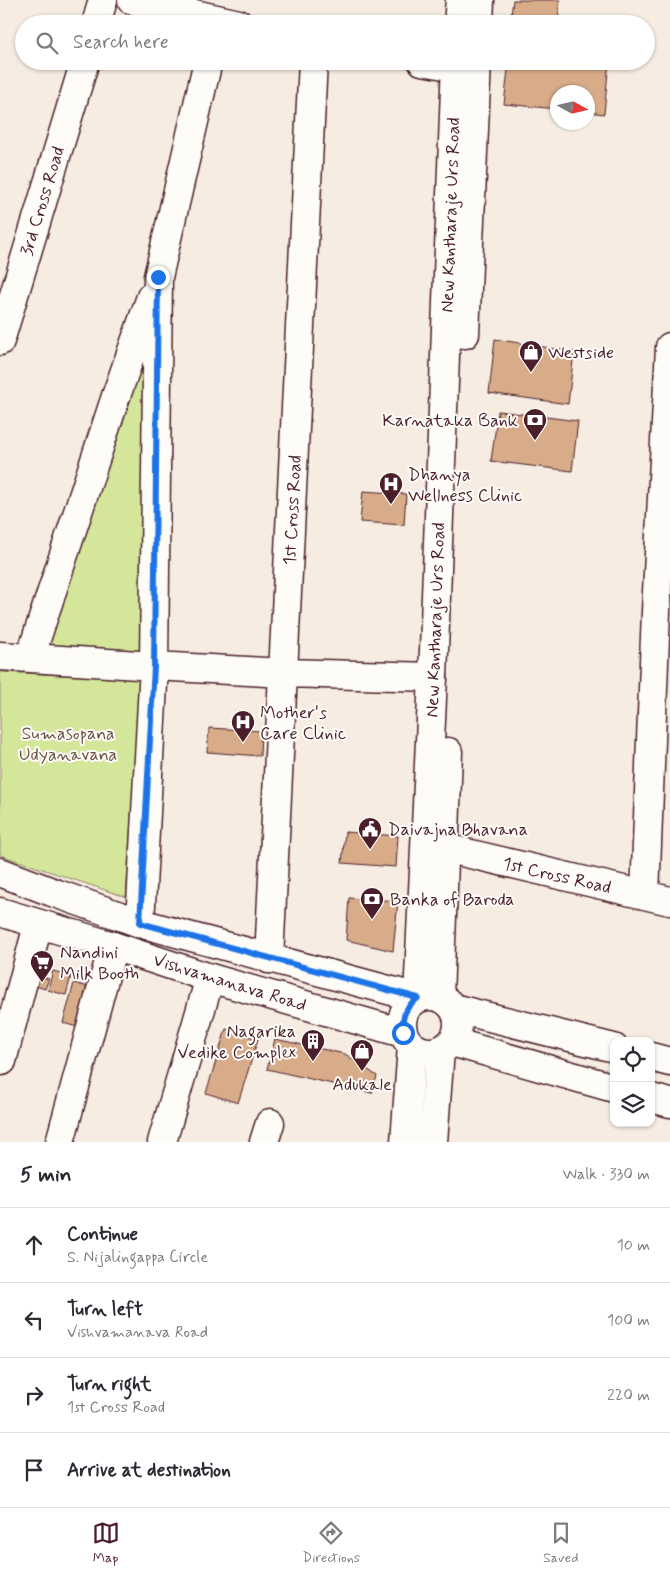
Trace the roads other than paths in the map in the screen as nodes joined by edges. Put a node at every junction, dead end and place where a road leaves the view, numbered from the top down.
1 (103, 0) edge
2 (132, 0) edge
3 (460, 0) edge
4 (480, 0) edge
5 (99, 15) edge
6 (195, 15) edge
7 (459, 15) edge
8 (479, 15) edge
9 (82, 70) edge
10 (206, 70) edge
11 (313, 70) edge
12 (463, 70) edge
13 (463, 70) edge
14 (158, 277) junction
15 (0, 341) edge
16 (670, 347) edge
17 (663, 613) edge
18 (0, 656) edge
19 (30, 658) junction
20 (154, 666) junction
21 (284, 673) junction
22 (433, 677) junction
23 (660, 757) edge
24 (445, 848) junction
25 (0, 872) edge
26 (657, 898) edge
27 (0, 912) edge
28 (140, 923) junction
29 (38, 925) junction
30 (113, 946) junction
31 (269, 958) junction
32 (210, 978) junction
33 (437, 1001) junction
34 (408, 1039) junction
35 (446, 1046) junction
36 (610, 1047) edge
37 (655, 1058) edge
38 (0, 1061) edge
39 (670, 1062) edge
40 (610, 1087) edge
41 (655, 1099) edge
42 (670, 1103) edge
43 (60, 1142) edge
44 (162, 1142) edge
45 (264, 1142) edge
46 (270, 1142) edge
47 (404, 1142) edge
48 (433, 1142) edge

1 - 5 street
2 - 6 street
3 - 7 street
4 - 8 street
9 - 15 street, 3rd Cross Road
10 - 14 street
11 - 21 street, 1st Cross Road
12 - 22 street, New Kantharaje Urs Road
13 - 24 street, New Kantharaje Urs Road
14 - 19 street
14 - 20 street
16 - 17 street
17 - 23 street
18 - 19 street
19 - 20 street
20 - 21 street
20 - 28 street
21 - 22 street
21 - 31 street, 1st Cross Road
22 - 33 street, New Kantharaje Urs Road
23 - 26 street
24 - 26 street, 1st Cross Road
24 - 33 street, New Kantharaje Urs Road
25 - 28 street, Vishvamanava Road
27 - 29 street, Vishvamanava Road
28 - 31 street, Vishvamanava Road
29 - 30 street, Vishvamanava Road
29 - 38 street
30 - 32 street, Vishvamanava Road
30 - 43 street
31 - 33 street, Vishvamanava Road
32 - 34 street, Vishvamanava Road
32 - 44 street
33 - 34 street
33 - 35 street
33 - 36 street, Vishvamanava Road
34 - 35 street
34 - 47 street
35 - 40 street
35 - 48 street
37 - 39 street
41 - 42 street
45 - 46 street

